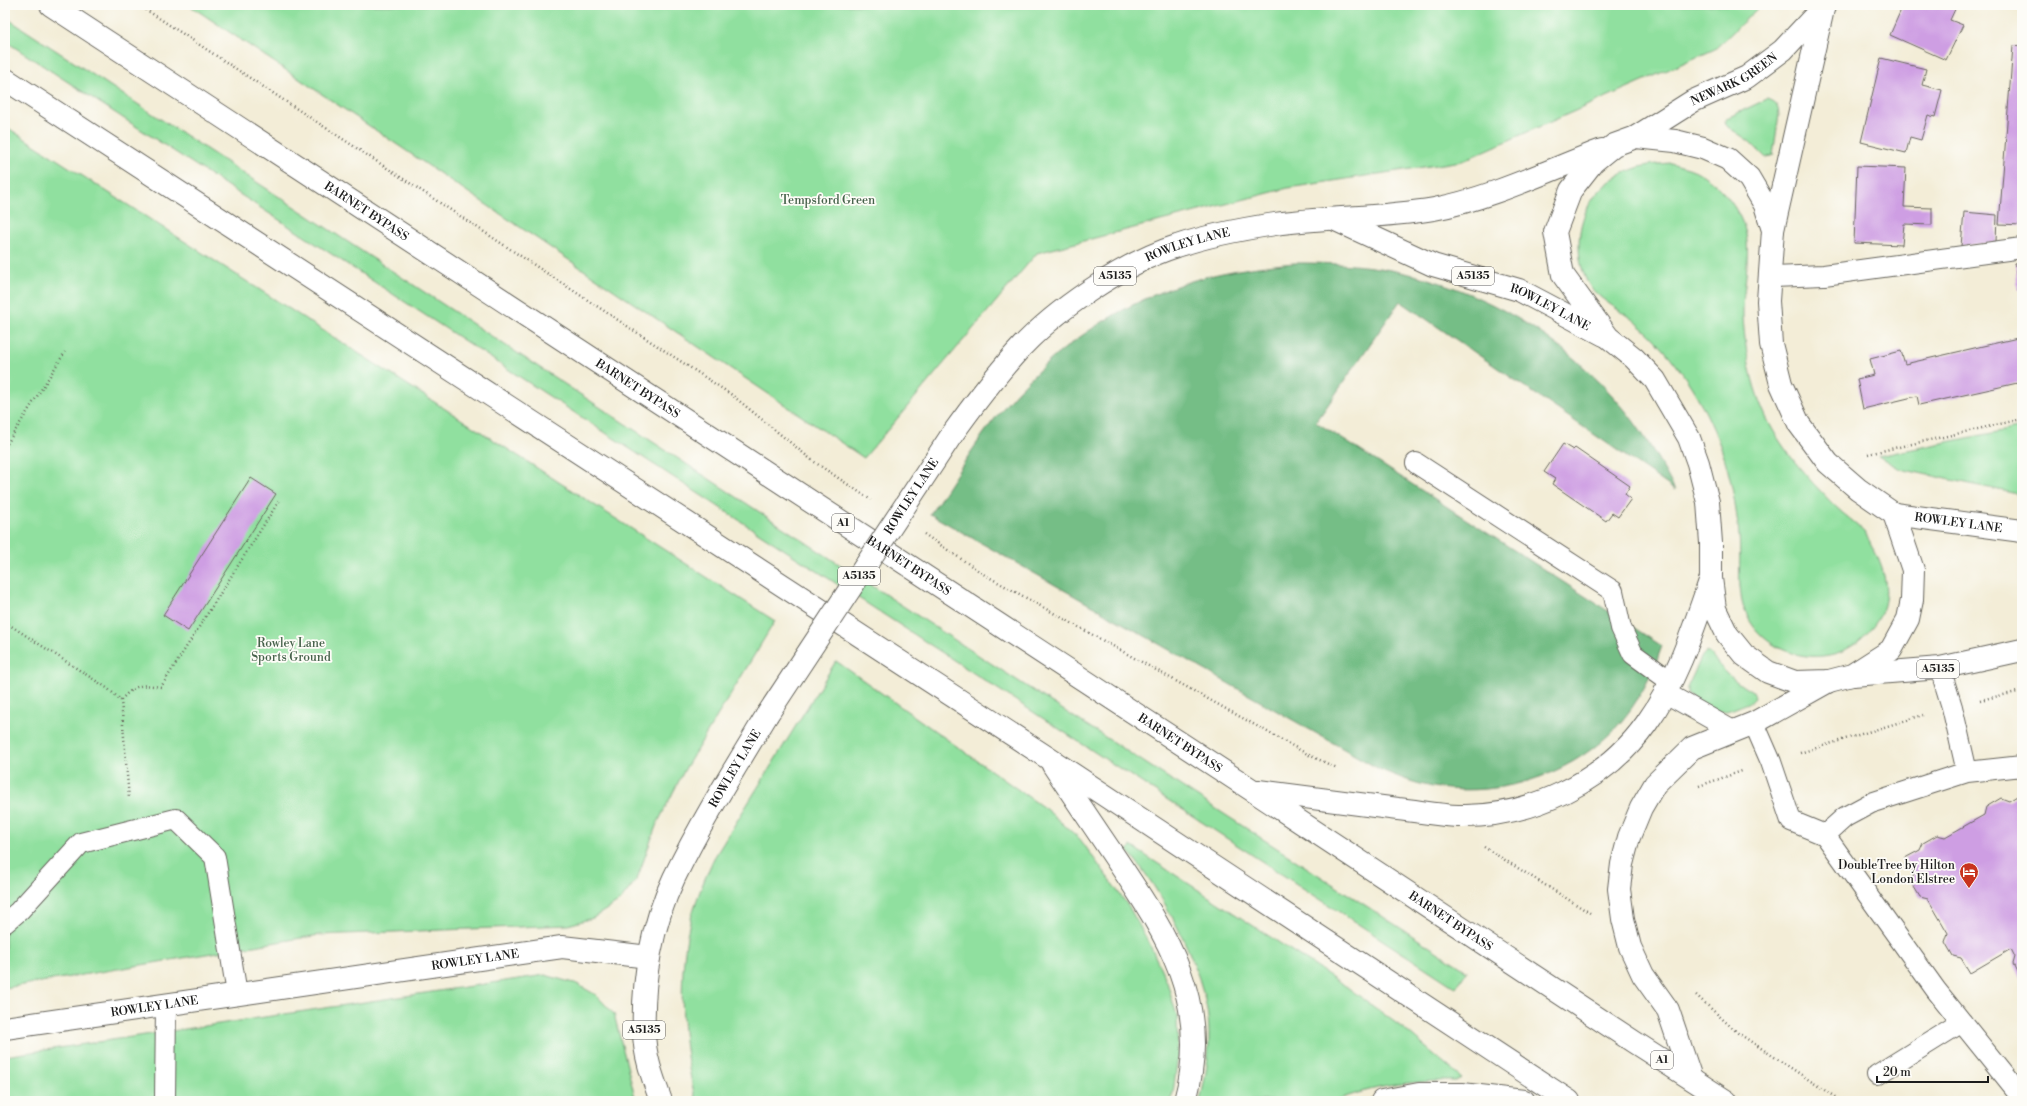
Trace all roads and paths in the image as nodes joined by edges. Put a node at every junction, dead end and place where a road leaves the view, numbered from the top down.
1 (51, 5) edge
2 (139, 5) edge
3 (1824, 7) edge
4 (5, 79) edge
5 (1636, 137) junction
6 (1614, 145) junction
7 (1336, 220) junction
8 (1773, 230) junction
9 (2022, 248) edge
10 (1771, 277) junction
11 (1608, 337) junction
12 (65, 352) dead end
13 (2022, 419) edge
14 (5, 447) edge
15 (1868, 454) dead end
16 (1416, 463) dead end
17 (872, 500) dead end
18 (280, 501) dead end
19 (1894, 514) junction
20 (919, 531) dead end
21 (2022, 531) edge
22 (1711, 578) junction
23 (5, 622) edge
24 (2022, 650) edge
25 (1940, 668) junction
26 (1852, 675) junction
27 (1829, 682) junction
28 (1667, 687) junction
29 (2022, 691) edge
30 (121, 700) junction
31 (1952, 707) junction
32 (1754, 723) junction
33 (1733, 731) junction
34 (1048, 758) junction
35 (1771, 762) junction
36 (2022, 766) edge
37 (1337, 769) dead end
38 (1967, 772) junction
39 (1252, 790) junction
40 (1694, 790) dead end
41 (132, 830) junction
42 (1825, 835) junction
43 (1478, 843) dead end
44 (1592, 914) dead end
45 (5, 923) edge
46 (649, 957) junction
47 (1691, 988) dead end
48 (237, 994) junction
49 (166, 1004) junction
50 (1962, 1022) junction
51 (5, 1028) edge
52 (1877, 1075) dead end
53 (1691, 1078) junction
54 (2022, 1097) edge
55 (165, 1101) edge
56 (661, 1101) edge
57 (1185, 1101) edge
58 (1382, 1101) edge
59 (1524, 1101) edge
60 (1569, 1101) edge
61 (1726, 1101) edge
62 (1841, 1101) edge

1 - 39 main road, BARNET BYPASS / A1
2 - 17 path
3 - 5 main road, NEWARK GREEN
3 - 8 main road, NEWARK GREEN
4 - 34 main road
5 - 6 main road, ROWLEY LANE
5 - 8 main road
6 - 7 main road, ROWLEY LANE / A5135
6 - 11 main road
7 - 11 main road, ROWLEY LANE / A5135
7 - 46 main road, ROWLEY LANE / A5135, bridge
8 - 10 main road
9 - 10 lane
10 - 19 main road
11 - 22 main road
12 - 14 path
13 - 15 path
16 - 28 lane
18 - 30 path
19 - 21 main road, ROWLEY LANE
19 - 26 main road
20 - 37 path
22 - 27 main road
22 - 28 main road
23 - 30 path
24 - 25 main road, A5135
25 - 26 main road, A5135
25 - 31 lane
26 - 27 main road
27 - 32 main road
28 - 33 lane
28 - 39 main road
29 - 31 path
30 - 41 path
31 - 35 path
31 - 38 lane
32 - 33 main road
32 - 35 lane
33 - 53 main road
34 - 57 main road
34 - 60 main road
35 - 40 path
35 - 42 lane
36 - 38 lane
38 - 42 lane
39 - 53 main road, BARNET BYPASS / A1
41 - 45 lane
41 - 48 lane
42 - 50 lane
43 - 44 path
46 - 48 main road, ROWLEY LANE
46 - 56 main road, A5135
47 - 62 path
48 - 49 main road, ROWLEY LANE
49 - 51 main road, ROWLEY LANE
49 - 55 lane
50 - 52 lane
50 - 54 lane
53 - 61 main road, BARNET BYPASS / A1
58 - 59 main road

